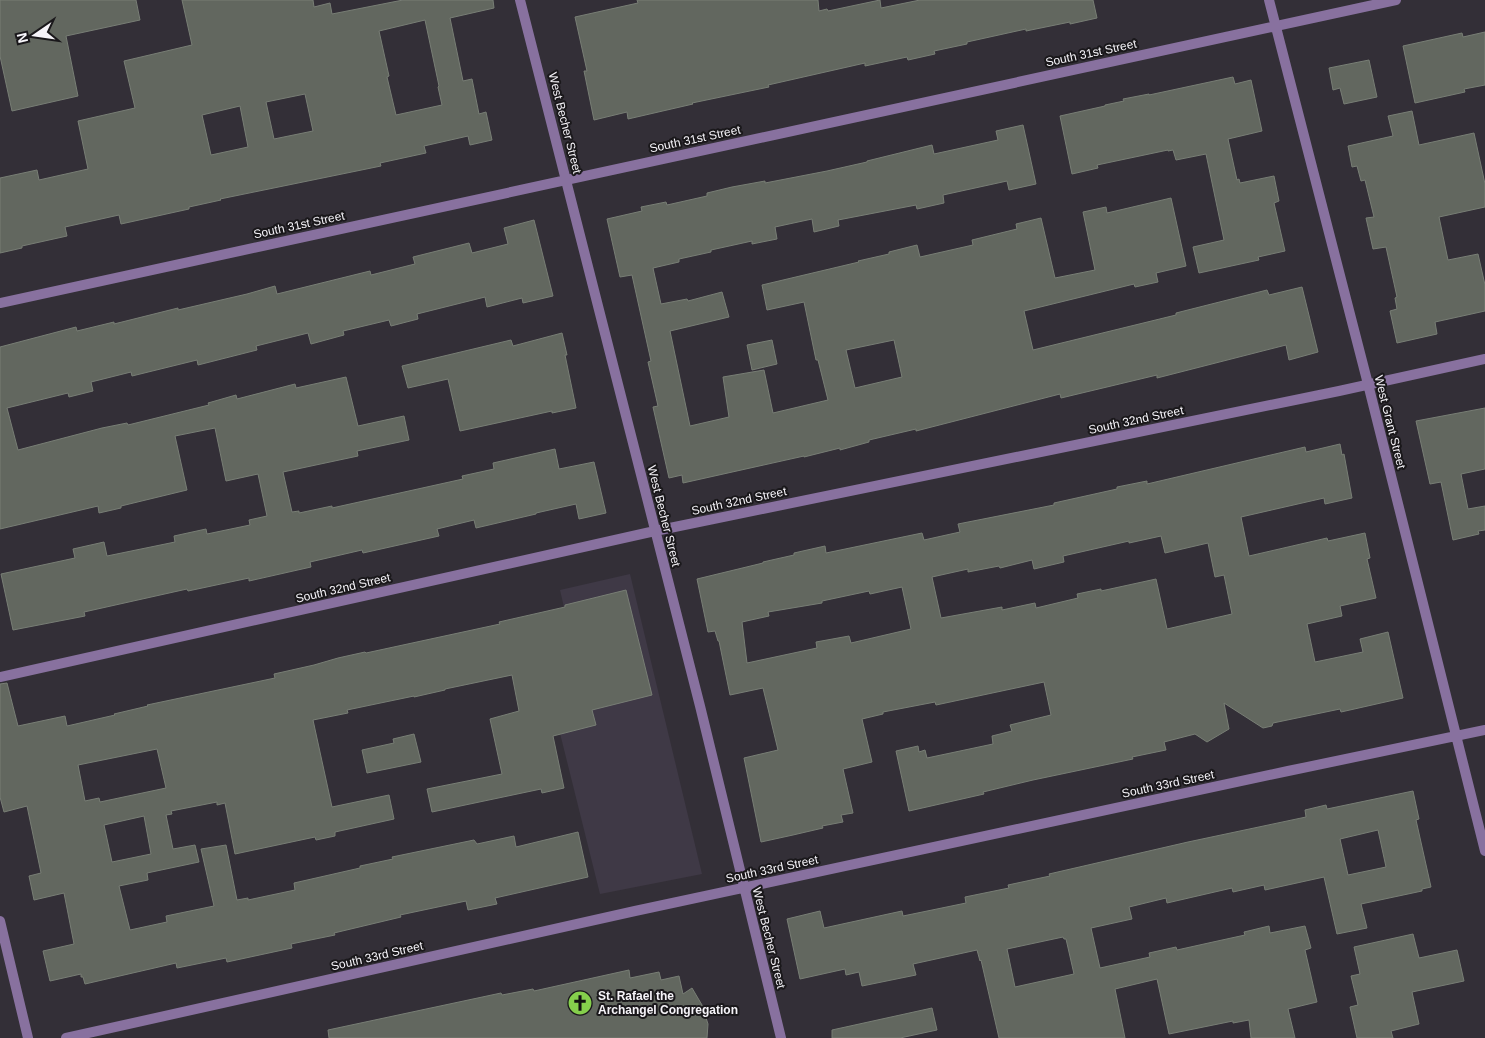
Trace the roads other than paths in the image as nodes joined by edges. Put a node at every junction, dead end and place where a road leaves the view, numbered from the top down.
1 (520, 0) edge
2 (1269, 0) edge
3 (1396, 0) edge
4 (1275, 26) junction
5 (566, 180) junction
6 (0, 303) edge
7 (1485, 358) edge
8 (1368, 384) junction
9 (655, 531) junction
10 (0, 677) edge
11 (1485, 730) edge
12 (1456, 736) junction
13 (1485, 851) edge
14 (744, 888) junction
15 (0, 921) edge
16 (28, 1038) edge
17 (66, 1038) edge
18 (780, 1038) edge

1 - 5 street, West Becher Street
2 - 4 street, West Grant Street
3 - 4 street, South 31st Street
4 - 5 street, South 31st Street
4 - 8 street, West Grant Street
5 - 6 street, South 31st Street
5 - 9 street, West Becher Street
7 - 8 street, South 32nd Street
8 - 9 street, South 32nd Street
8 - 12 street, West Grant Street
9 - 10 street, South 32nd Street
9 - 14 street, West Becher Street
11 - 12 street, South 33rd Street
12 - 13 street, West Grant Street
12 - 14 street, South 33rd Street
14 - 17 street, South 33rd Street
14 - 18 street, West Becher Street
15 - 16 street

